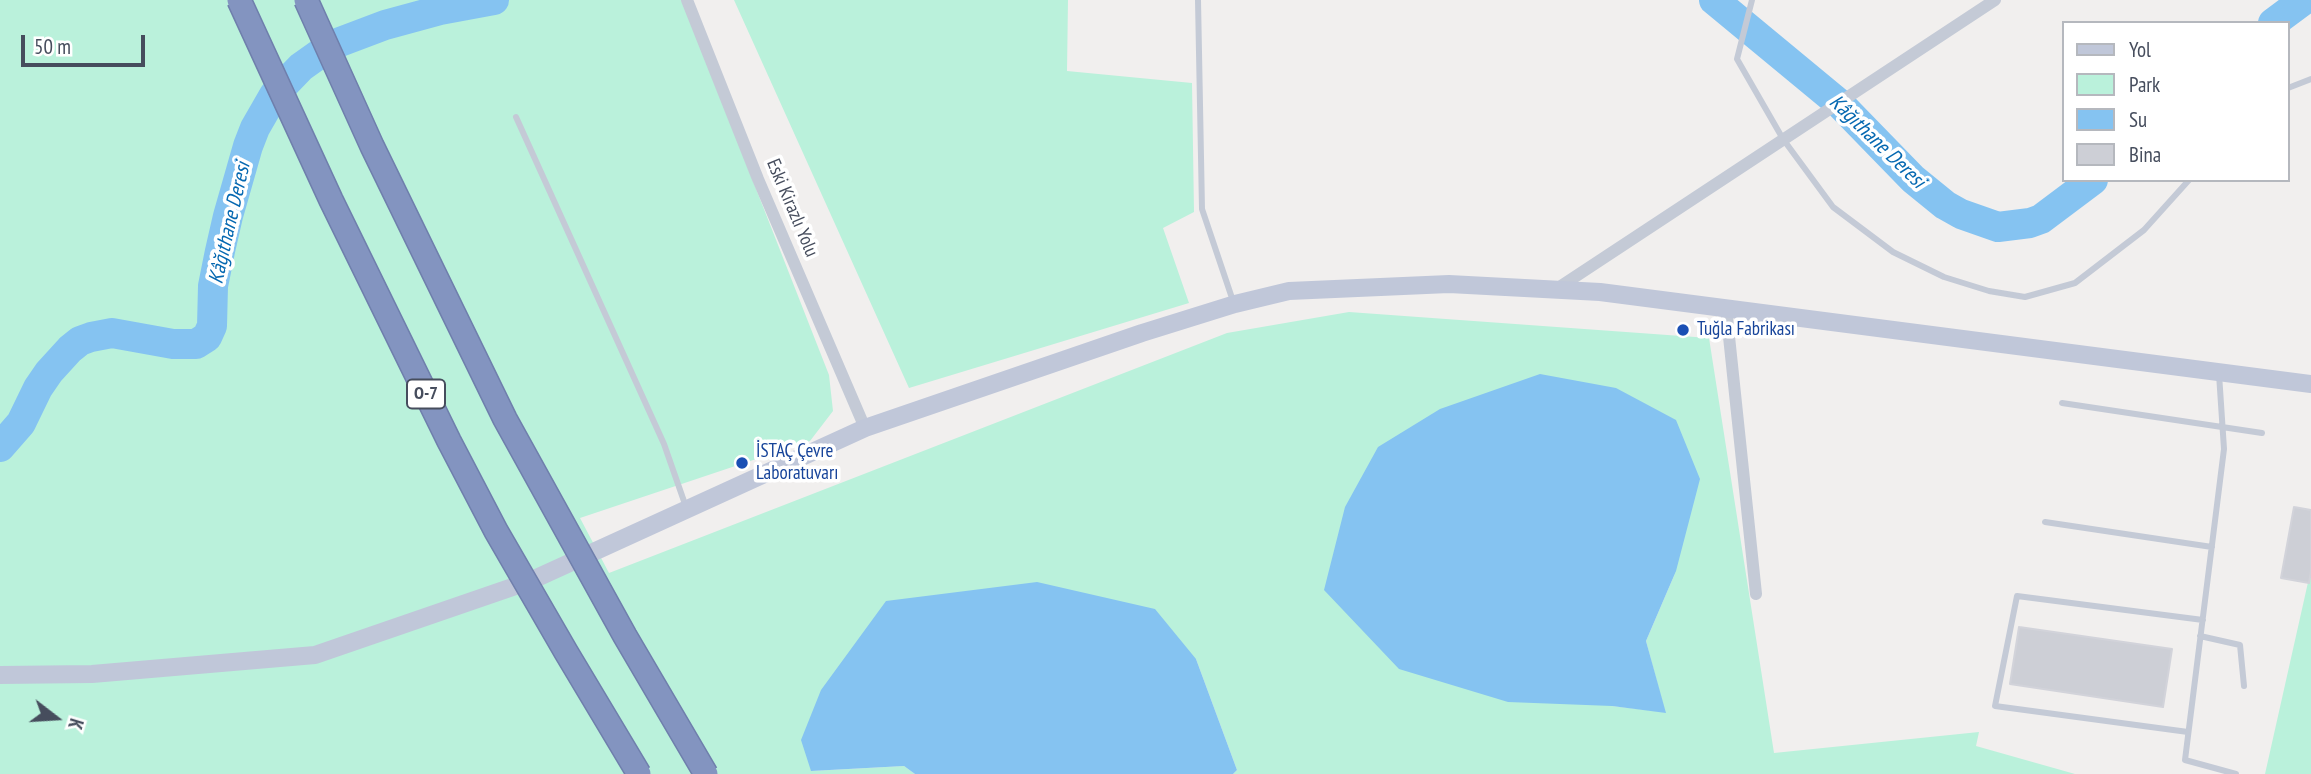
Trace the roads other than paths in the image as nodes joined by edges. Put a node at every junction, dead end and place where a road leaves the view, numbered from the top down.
1 (239, 0) edge
2 (306, 0) edge
3 (687, 0) edge
4 (1198, 0) edge
5 (1752, 0) edge
6 (1995, 0) edge
7 (2311, 79) edge
8 (2290, 87) edge
9 (516, 117) dead end
10 (1783, 139) junction
11 (2187, 182) edge
12 (1555, 290) junction
13 (1235, 304) junction
14 (1726, 308) junction
15 (2218, 372) junction
16 (2311, 384) edge
17 (2062, 403) dead end
18 (2223, 427) junction
19 (865, 428) junction
20 (2262, 433) dead end
21 (687, 510) junction
22 (2045, 522) dead end
23 (2212, 547) junction
24 (1756, 594) dead end
25 (2203, 620) junction
26 (2200, 636) junction
27 (0, 675) edge
28 (2244, 686) dead end
29 (2188, 732) junction
30 (639, 774) edge
31 (706, 774) edge
32 (2236, 774) edge

1 - 30 highway, O-7, bridge
2 - 31 highway, bridge
3 - 19 street, Eski Kirazlı Yolu
4 - 13 lane
5 - 10 lane
6 - 10 street
7 - 8 lane
9 - 21 lane
10 - 11 lane
10 - 12 street
12 - 13 main road
12 - 14 main road
13 - 19 main road
14 - 15 main road
14 - 24 street
15 - 16 main road
15 - 18 lane
17 - 18 lane
18 - 20 lane
18 - 23 lane
19 - 21 main road
21 - 27 main road
22 - 23 lane
23 - 25 lane
25 - 26 lane
25 - 29 lane
26 - 28 lane
26 - 29 lane
29 - 32 lane

